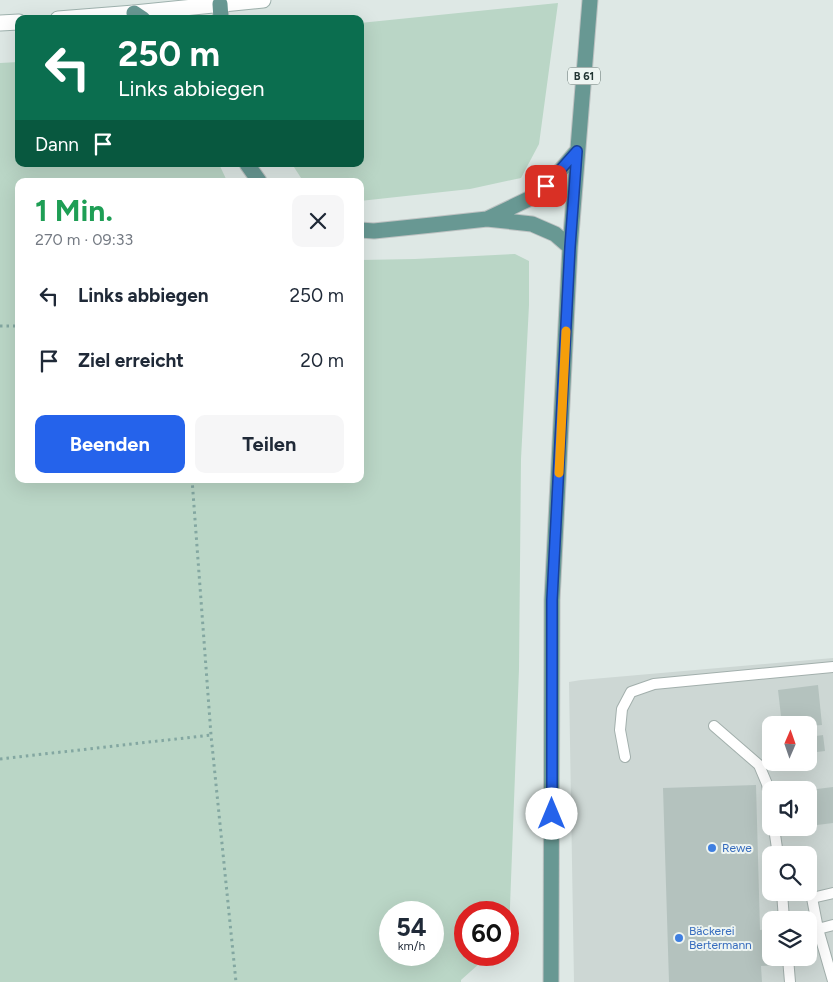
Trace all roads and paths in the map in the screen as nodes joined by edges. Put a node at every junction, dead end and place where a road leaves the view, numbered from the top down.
1 (263, 0) edge
2 (590, 0) edge
3 (221, 12) edge
4 (159, 15) edge
5 (15, 22) edge
6 (0, 23) edge
7 (577, 151) junction
8 (249, 167) edge
9 (257, 178) edge
10 (487, 219) junction
11 (364, 230) edge
12 (570, 247) junction
13 (0, 326) edge
14 (15, 326) edge
15 (192, 483) edge
16 (833, 667) edge
17 (714, 726) dead end
18 (211, 735) junction
19 (625, 758) dead end
20 (0, 759) edge
21 (766, 781) edge
22 (833, 893) edge
23 (833, 926) edge
24 (818, 929) junction
25 (789, 966) edge
26 (833, 980) edge
27 (236, 982) edge
28 (551, 982) edge
29 (790, 982) edge

1 - 3 main road
2 - 7 main road, B 61
3 - 4 main road
5 - 6 main road
7 - 10 main road
7 - 12 main road, B 61
8 - 9 main road
10 - 11 main road
10 - 12 main road
12 - 28 main road, B 61
13 - 14 path
15 - 18 path
16 - 19 lane
17 - 21 lane
18 - 20 path
18 - 27 path
22 - 24 lane
23 - 24 lane
24 - 26 lane
25 - 29 lane

